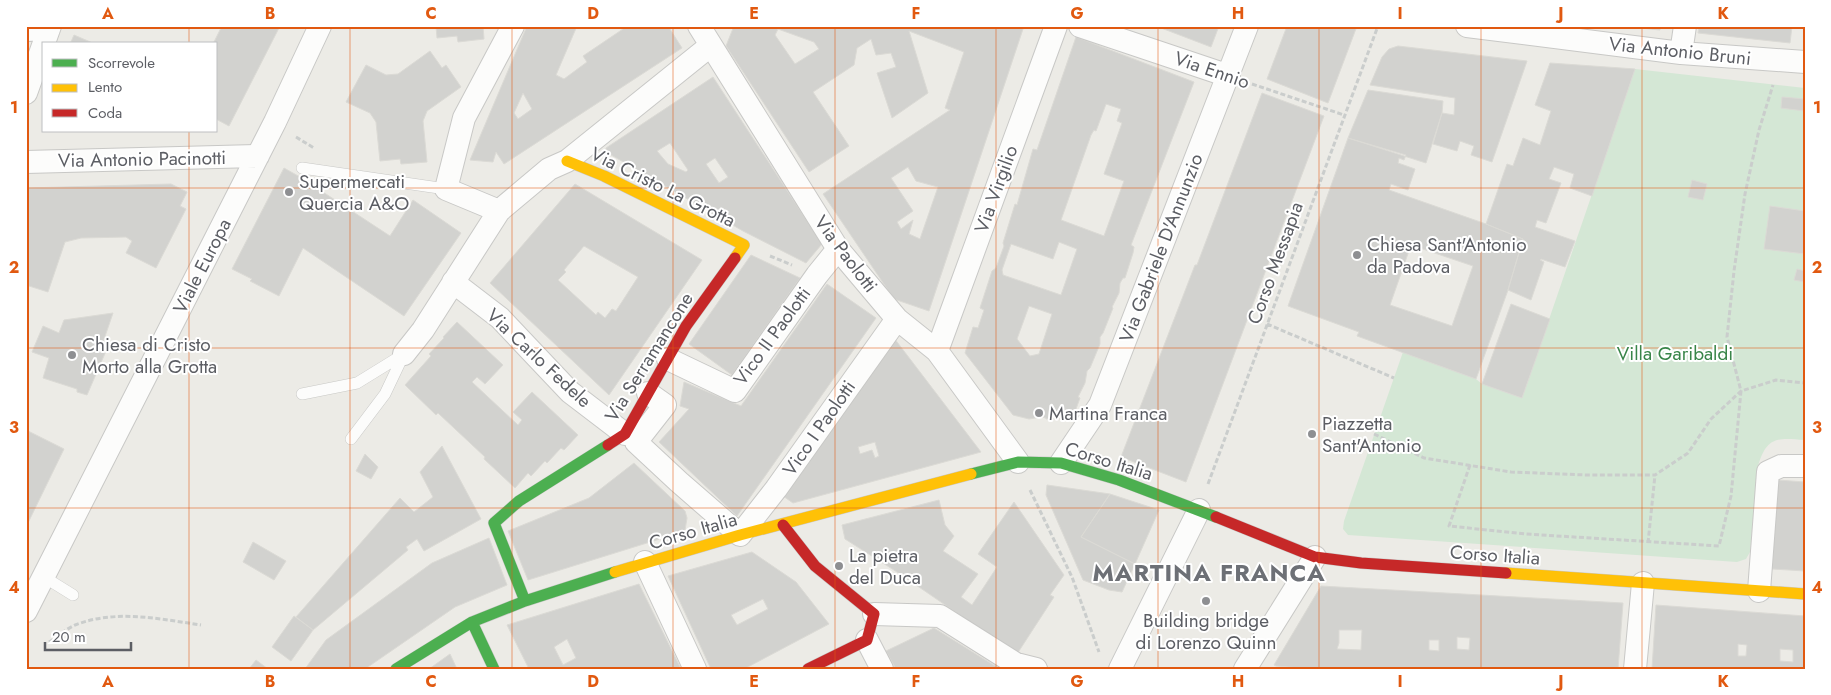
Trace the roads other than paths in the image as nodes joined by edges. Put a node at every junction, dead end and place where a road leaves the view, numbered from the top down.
1 (320, 26) edge
2 (513, 26) edge
3 (699, 26) edge
4 (1056, 26) edge
5 (1080, 26) edge
6 (1247, 26) edge
7 (1467, 26) edge
8 (1685, 26) edge
9 (49, 28) edge
10 (26, 30) edge
11 (1549, 31) edge
12 (44, 42) edge
13 (710, 46) junction
14 (42, 48) edge
15 (1681, 53) junction
16 (1805, 62) edge
17 (1229, 76) junction
18 (26, 93) edge
19 (258, 156) junction
20 (567, 161) junction
21 (26, 162) edge
22 (302, 168) dead end
23 (446, 188) junction
24 (499, 211) junction
25 (744, 245) joint
26 (838, 249) junction
27 (453, 282) junction
28 (897, 319) junction
29 (937, 351) junction
30 (404, 354) junction
31 (668, 359) junction
32 (648, 393) junction
33 (302, 394) dead end
34 (625, 434) junction
35 (351, 439) dead end
36 (1018, 462) junction
37 (1061, 462) junction
38 (1805, 466) edge
39 (1199, 510) junction
40 (783, 525) junction
41 (740, 535) junction
42 (1315, 557) junction
43 (645, 562) junction
44 (44, 577) junction
45 (1643, 583) junction
46 (1759, 591) junction
47 (1805, 594) edge
48 (73, 595) dead end
49 (525, 601) junction
50 (26, 612) edge
51 (874, 614) junction
52 (472, 622) junction
53 (867, 640) junction
54 (1111, 664) edge
55 (396, 669) edge
56 (494, 669) edge
57 (695, 669) edge
58 (808, 669) edge
59 (882, 669) edge
60 (1036, 669) edge
61 (1245, 669) edge
62 (1636, 669) edge

1 - 19 street, Viale Europa
2 - 23 street
3 - 13 street, Via Paolotti
4 - 29 street, Via Virgilio
5 - 17 street, Via Ennio
6 - 17 street, Via Gabriele D'Annunzio
7 - 11 street, Via Antonio Bruni
8 - 15 street
9 - 10 street
9 - 12 street
11 - 15 street, Via Antonio Bruni
13 - 20 street
13 - 26 street, Via Paolotti
14 - 18 street
15 - 16 street, Via Antonio Bruni
17 - 37 street, Via Gabriele D'Annunzio
19 - 21 street, Via Antonio Pacinotti
19 - 44 street, Viale Europa
20 - 24 street
20 - 25 main road, Via Cristo La Grotta
22 - 23 lane
23 - 24 street
24 - 27 street
25 - 31 main road, Via Serramancone
26 - 28 street, Via Paolotti
26 - 31 street, Vico II Paolotti
27 - 30 street
27 - 34 street, Via Carlo Fedele
28 - 29 street, Via Paolotti
28 - 41 street, Vico I Paolotti
29 - 36 street, Via Paolotti
30 - 33 lane
30 - 35 lane
31 - 32 main road, Via Serramancone
32 - 34 main road, Via Serramancone
32 - 41 street
34 - 49 main road, Via Serramancone
36 - 37 main road, Corso Italia
36 - 40 main road, Corso Italia
37 - 39 main road, Corso Italia
38 - 46 street
39 - 42 main road, Corso Italia
39 - 54 street
40 - 41 main road, Corso Italia
40 - 51 main road
41 - 43 main road, Corso Italia
42 - 45 main road, Corso Italia
42 - 61 street
43 - 49 main road, Corso Italia
43 - 57 street
44 - 48 lane
44 - 50 street, Viale Europa
45 - 46 main road, Corso Italia
45 - 62 street
46 - 47 main road, Corso Italia
49 - 52 main road, Corso Italia
51 - 53 main road
51 - 60 street
52 - 55 main road, Corso Italia
52 - 56 main road
53 - 58 main road
53 - 59 street

